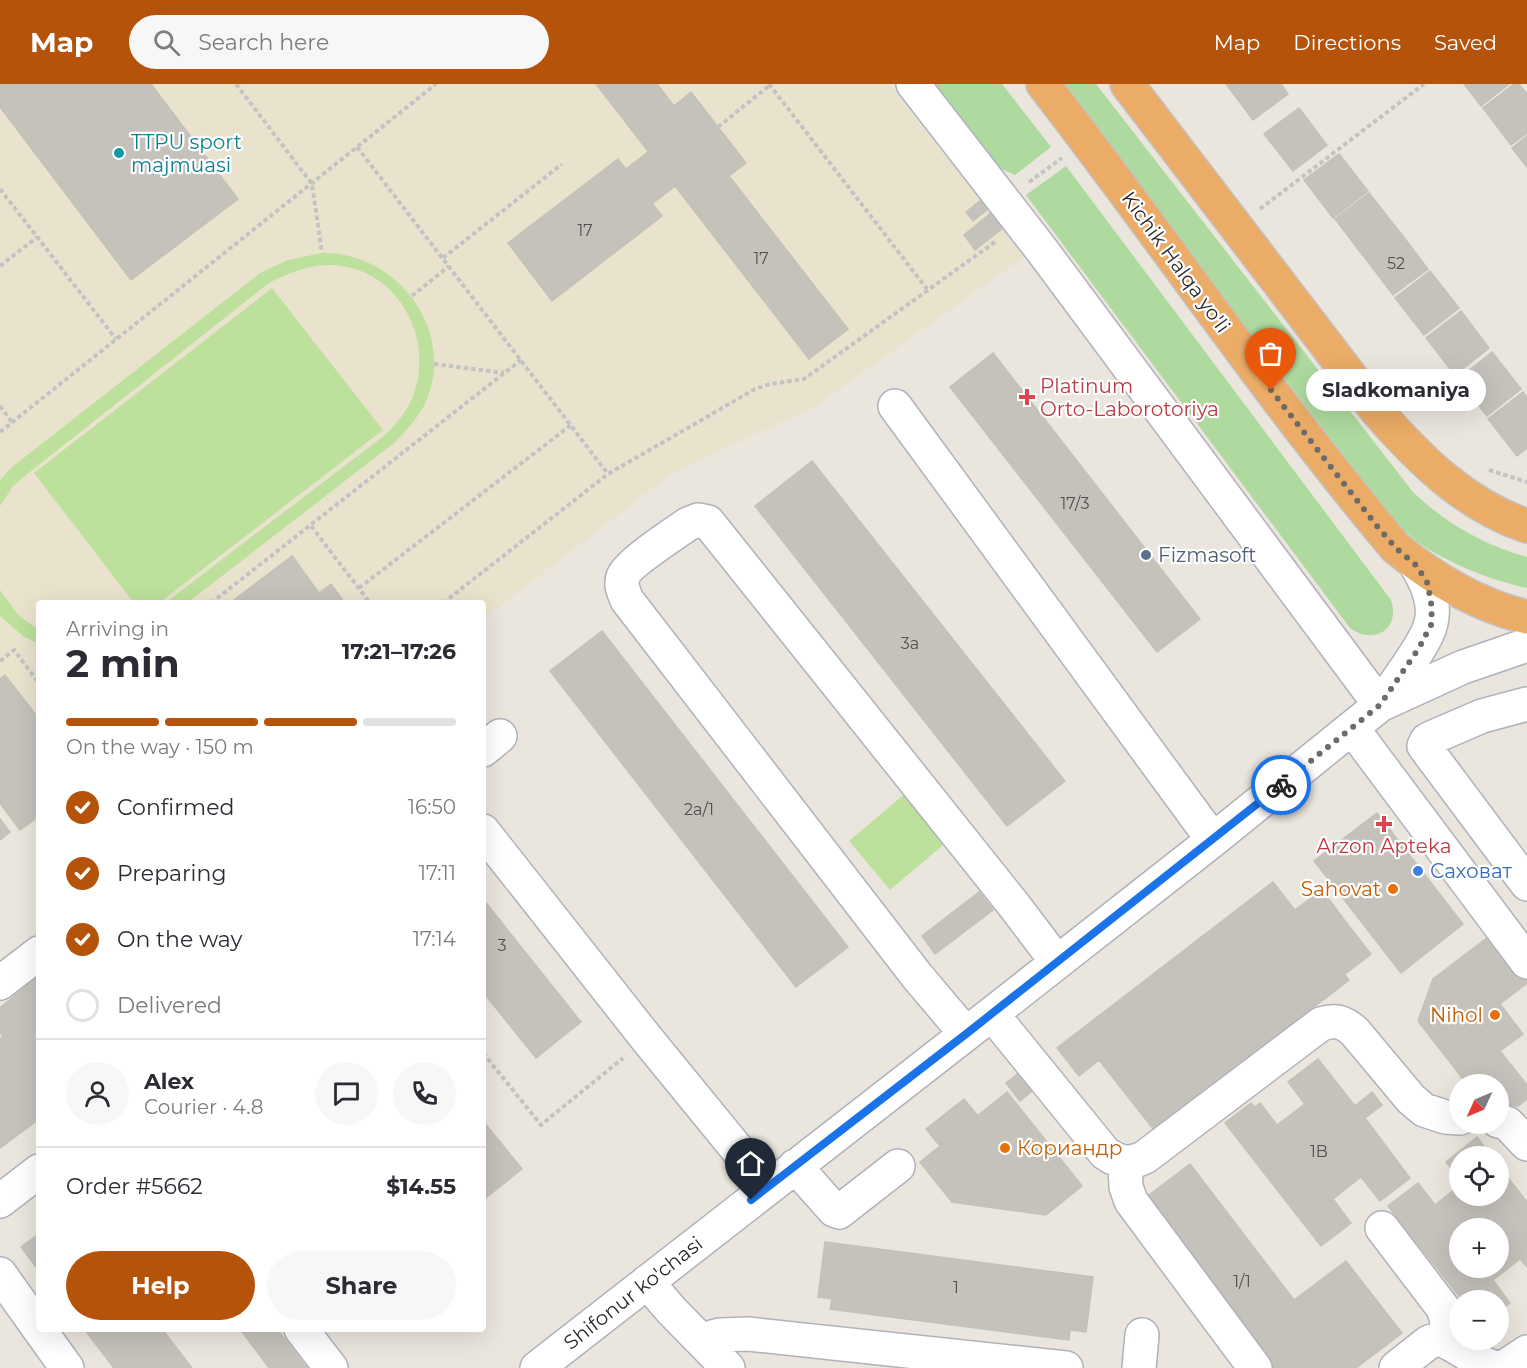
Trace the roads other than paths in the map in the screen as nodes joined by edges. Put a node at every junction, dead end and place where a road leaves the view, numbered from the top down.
1 (914, 84) edge
2 (1042, 84) edge
3 (1127, 84) edge
4 (895, 406) dead end
5 (1527, 526) edge
6 (1416, 565) junction
7 (1527, 617) edge
8 (1527, 645) edge
9 (1463, 667) junction
10 (1527, 704) edge
11 (1380, 705) junction
12 (1482, 716) junction
13 (1352, 728) junction
14 (486, 835) edge
15 (1213, 840) junction
16 (1527, 884) edge
17 (36, 955) edge
18 (1057, 962) junction
19 (1527, 962) edge
20 (0, 983) edge
21 (992, 1014) junction
22 (966, 1034) junction
23 (1449, 1117) edge
24 (1509, 1125) edge
25 (1527, 1144) edge
26 (1125, 1163) junction
27 (795, 1166) junction
28 (898, 1166) dead end
29 (36, 1173) edge
30 (768, 1187) junction
31 (0, 1201) edge
32 (1382, 1228) dead end
33 (0, 1274) edge
34 (647, 1282) junction
35 (36, 1325) edge
36 (41, 1332) edge
37 (303, 1332) edge
38 (1142, 1335) dead end
39 (701, 1340) junction
40 (1445, 1341) junction
41 (1527, 1352) edge
42 (67, 1368) edge
43 (331, 1368) edge
44 (537, 1368) edge
45 (728, 1368) edge
46 (1066, 1368) edge
47 (1139, 1368) edge
48 (1255, 1368) edge
49 (1396, 1368) edge
50 (1495, 1368) edge

1 - 11 street
2 - 6 highway, Kichik Halqa yo'li
3 - 5 highway
4 - 15 street
6 - 7 highway, Kichik Halqa yo'li
6 - 11 street, Shifonur ko'chasi
8 - 9 street, Shifonur ko'chasi
9 - 11 street, Shifonur ko'chasi
9 - 12 street
10 - 12 street
11 - 13 street, Shifonur ko'chasi
12 - 16 street
13 - 15 street, Shifonur ko'chasi
13 - 19 street
14 - 30 street
15 - 18 street, Shifonur ko'chasi
17 - 20 street
18 - 21 street, Shifonur ko'chasi
18 - 22 street
21 - 22 street, Shifonur ko'chasi
21 - 26 street
22 - 27 street, Shifonur ko'chasi
23 - 26 street
24 - 25 street
26 - 48 street
27 - 28 street
27 - 30 street, Shifonur ko'chasi
29 - 31 street
30 - 34 street, Shifonur ko'chasi
32 - 40 street
33 - 35 street
34 - 39 street
34 - 44 street, Shifonur ko'chasi
36 - 42 street
37 - 43 street
38 - 47 street
39 - 45 street
39 - 46 street
40 - 49 street
40 - 50 street
41 - 50 street

